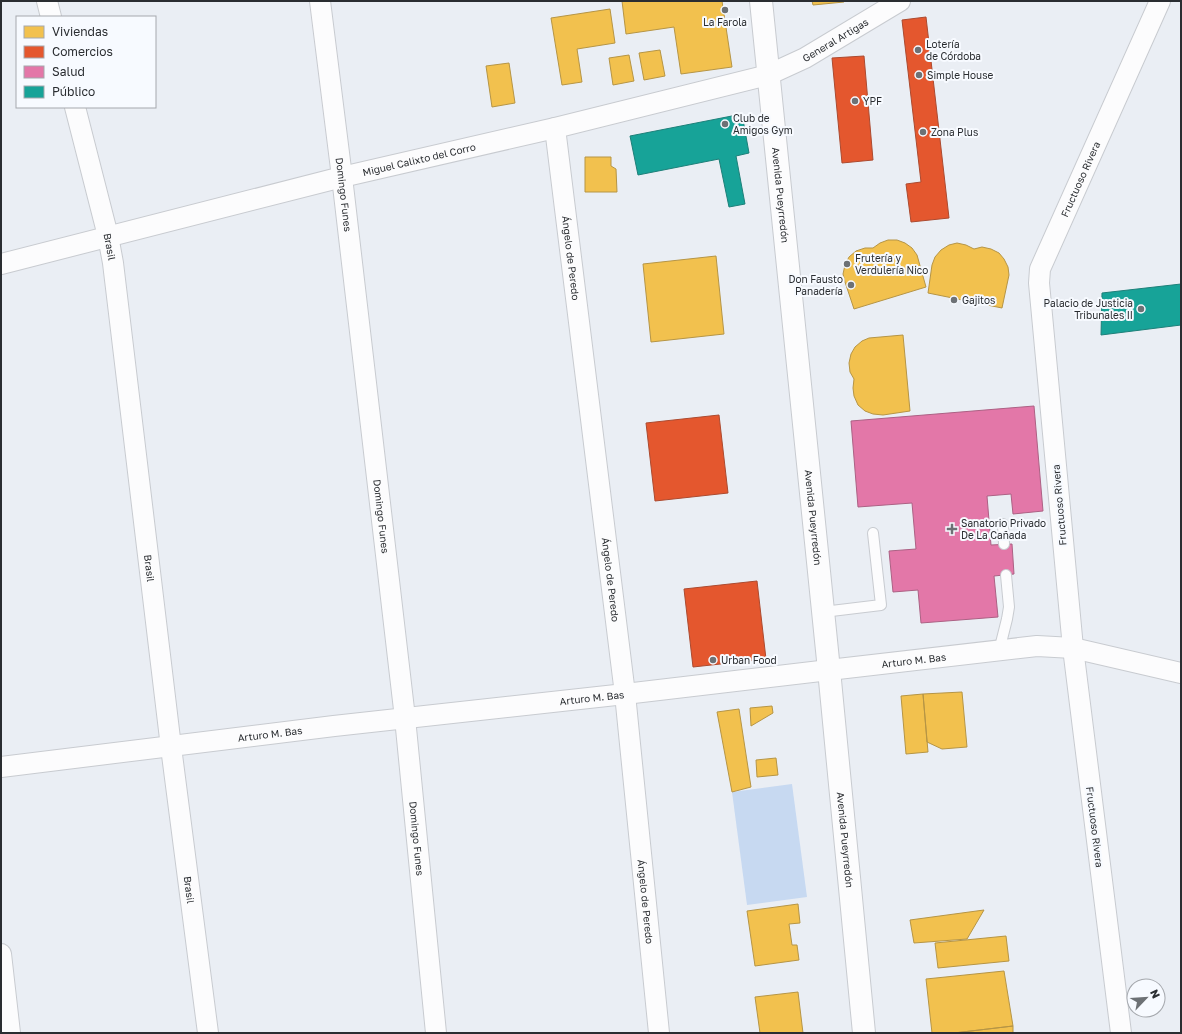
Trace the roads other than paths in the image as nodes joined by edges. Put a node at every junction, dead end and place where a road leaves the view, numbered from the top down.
1 (47, 1) edge
2 (320, 1) edge
3 (761, 1) edge
4 (900, 1) edge
5 (1160, 1) edge
6 (51, 16) edge
7 (768, 75) junction
8 (75, 108) edge
9 (555, 128) junction
10 (342, 177) junction
11 (108, 236) junction
12 (1, 264) edge
13 (1003, 524) dead end
14 (873, 533) dead end
15 (1004, 544) dead end
16 (1006, 575) dead end
17 (823, 612) junction
18 (1073, 648) junction
19 (999, 651) junction
20 (829, 670) junction
21 (1181, 673) edge
22 (625, 694) junction
23 (405, 718) junction
24 (171, 747) junction
25 (1, 767) edge
26 (1, 954) edge
27 (10, 1033) edge
28 (208, 1033) edge
29 (436, 1033) edge
30 (659, 1033) edge
31 (864, 1033) edge
32 (1121, 1033) edge

1 - 6 street
2 - 10 street, Domingo Funes
3 - 7 main road, Avenida Pueyrredón
4 - 7 street, General Artigas
5 - 18 street, Fructuoso Rivera
7 - 9 street, Miguel Calixto del Corro
7 - 17 main road, Avenida Pueyrredón
8 - 11 street, Brasil
9 - 10 street, Miguel Calixto del Corro
9 - 22 street, Ángelo de Peredo
10 - 11 street, Miguel Calixto del Corro
10 - 23 street, Domingo Funes
11 - 12 street, Miguel Calixto del Corro
11 - 24 street, Brasil
13 - 15 lane
14 - 17 lane
16 - 19 lane
17 - 20 main road, Avenida Pueyrredón
18 - 19 street, Arturo M. Bas
18 - 21 street, Arturo M. Bas
18 - 32 street, Fructuoso Rivera
19 - 20 street, Arturo M. Bas
20 - 22 street, Arturo M. Bas
20 - 31 main road, Avenida Pueyrredón
22 - 23 street, Arturo M. Bas
22 - 30 street, Ángelo de Peredo
23 - 24 street, Arturo M. Bas
23 - 29 street, Domingo Funes
24 - 25 street, Arturo M. Bas
24 - 28 street, Brasil
26 - 27 street

